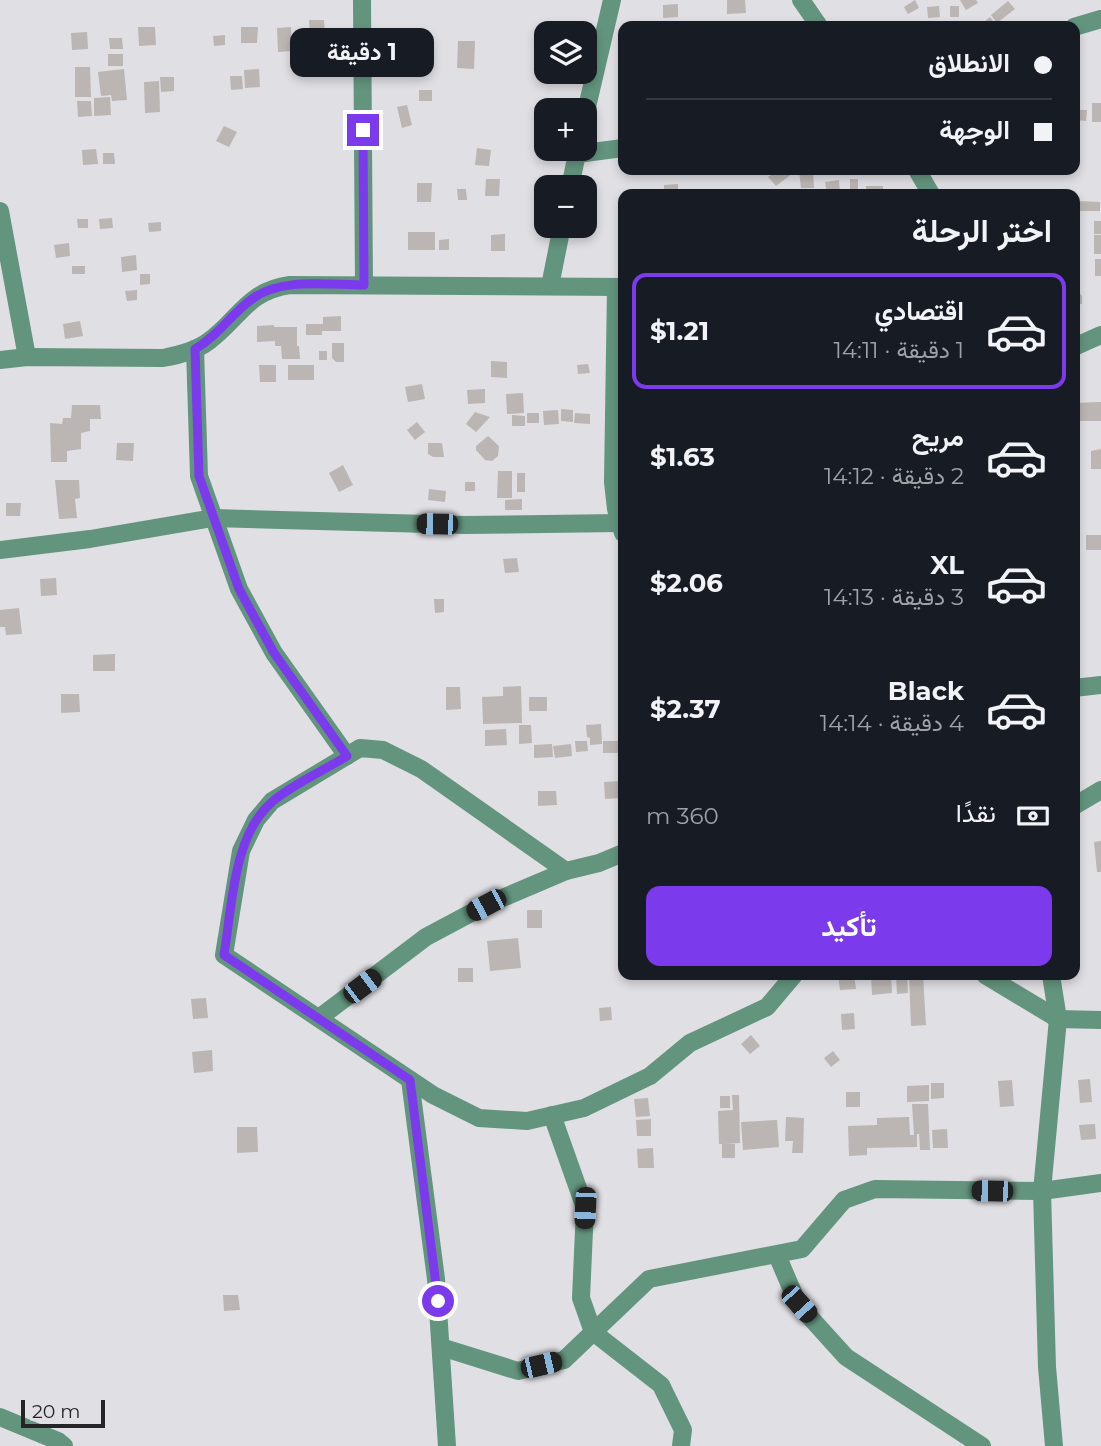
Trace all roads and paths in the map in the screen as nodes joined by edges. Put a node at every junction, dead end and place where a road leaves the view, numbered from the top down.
1 (362, 0) edge
2 (612, 0) edge
3 (801, 0) edge
4 (1101, 19) edge
5 (816, 21) edge
6 (1080, 25) edge
7 (589, 98) edge
8 (618, 148) edge
9 (597, 150) edge
10 (0, 211) edge
11 (560, 238) edge
12 (364, 285) junction
13 (550, 286) junction
14 (618, 287) edge
15 (618, 320) edge
16 (1101, 335) edge
17 (1080, 344) edge
18 (195, 349) junction
19 (27, 357) junction
20 (0, 360) edge
21 (618, 508) edge
22 (213, 518) junction
23 (618, 528) edge
24 (0, 550) edge
25 (1101, 685) edge
26 (1080, 687) edge
27 (347, 756) junction
28 (1101, 790) edge
29 (1080, 802) edge
30 (618, 855) edge
31 (566, 871) junction
32 (790, 980) edge
33 (993, 980) edge
34 (1052, 980) edge
35 (318, 1018) junction
36 (1058, 1019) junction
37 (1101, 1020) edge
38 (410, 1080) junction
39 (552, 1115) junction
40 (1101, 1184) edge
41 (1042, 1191) junction
42 (777, 1255) junction
43 (593, 1332) junction
44 (441, 1347) junction
45 (0, 1417) edge
46 (64, 1446) edge
47 (447, 1446) edge
48 (681, 1446) edge
49 (982, 1446) edge
50 (1054, 1446) edge

1 - 12 street
2 - 7 street
3 - 5 street
4 - 6 street
8 - 9 street
10 - 19 street
11 - 13 street
12 - 13 street
12 - 18 street
13 - 14 street
15 - 21 street
16 - 17 street
18 - 19 street
18 - 22 street
19 - 20 street
22 - 23 street
22 - 24 street
22 - 27 street
25 - 26 street
27 - 31 street
27 - 35 street
28 - 29 street
30 - 31 street
31 - 35 street
32 - 39 street
33 - 36 street
34 - 36 street
35 - 38 street
36 - 37 street
36 - 41 street
38 - 39 street
38 - 44 street
39 - 43 street
40 - 41 street
41 - 42 street
41 - 50 street
42 - 43 street
42 - 49 street
43 - 44 street
43 - 48 street
44 - 47 street
45 - 46 street

